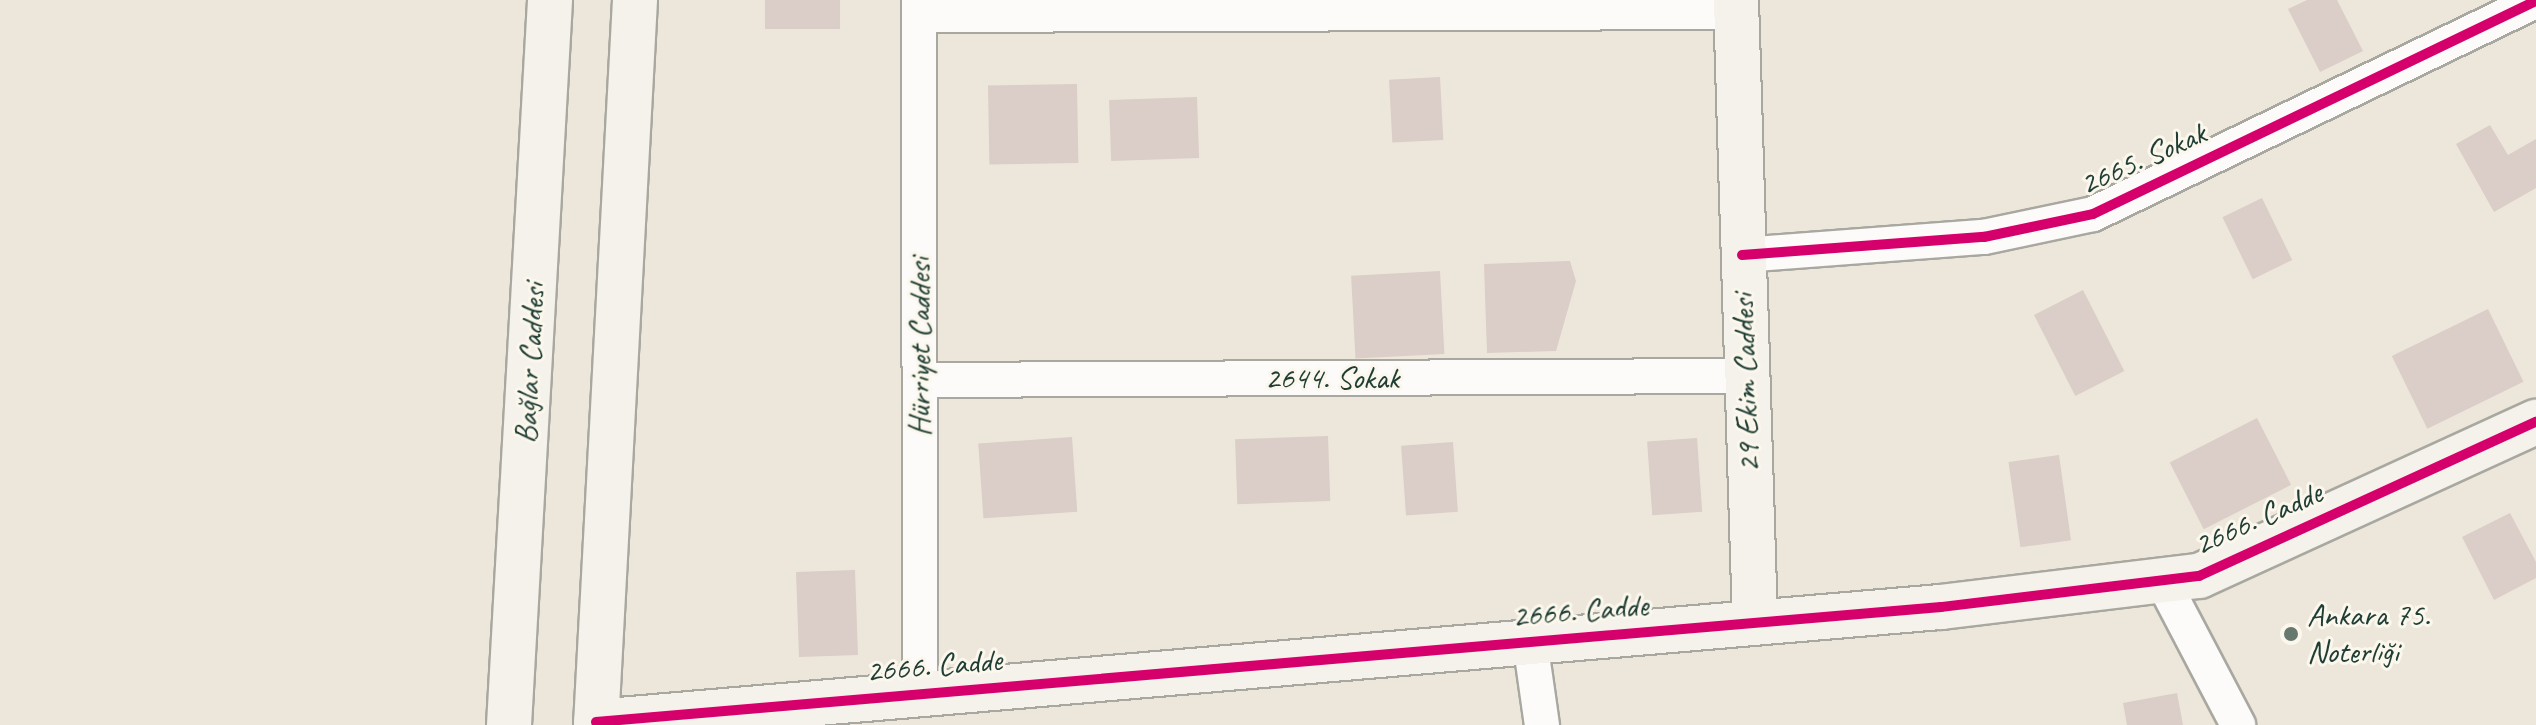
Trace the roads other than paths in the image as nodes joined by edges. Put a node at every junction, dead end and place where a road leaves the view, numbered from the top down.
1 (550, 0) edge
2 (635, 0) edge
3 (2536, 1) edge
4 (1736, 6) edge
5 (920, 8) edge
6 (1742, 255) junction
7 (1745, 376) junction
8 (920, 380) junction
9 (2536, 422) edge
10 (2162, 580) junction
11 (1755, 622) junction
12 (1530, 641) junction
13 (920, 693) junction
14 (596, 724) edge
15 (509, 725) edge
16 (1542, 725) edge
17 (2238, 725) edge

1 - 15 street, Bağlar Caddesi
2 - 14 street
3 - 6 street, 2665. Sokak
4 - 5 street
4 - 6 street, 29 Ekim Caddesi
5 - 8 street, Hürriyet Caddesi
6 - 7 street, 29 Ekim Caddesi
7 - 8 street, 2644. Sokak
7 - 11 street, 29 Ekim Caddesi
8 - 13 street, Hürriyet Caddesi
9 - 10 street, 2666. Cadde
10 - 11 street, 2666. Cadde
10 - 17 street
11 - 12 street, 2666. Cadde
12 - 13 street, 2666. Cadde
12 - 16 street
13 - 14 street, 2666. Cadde

